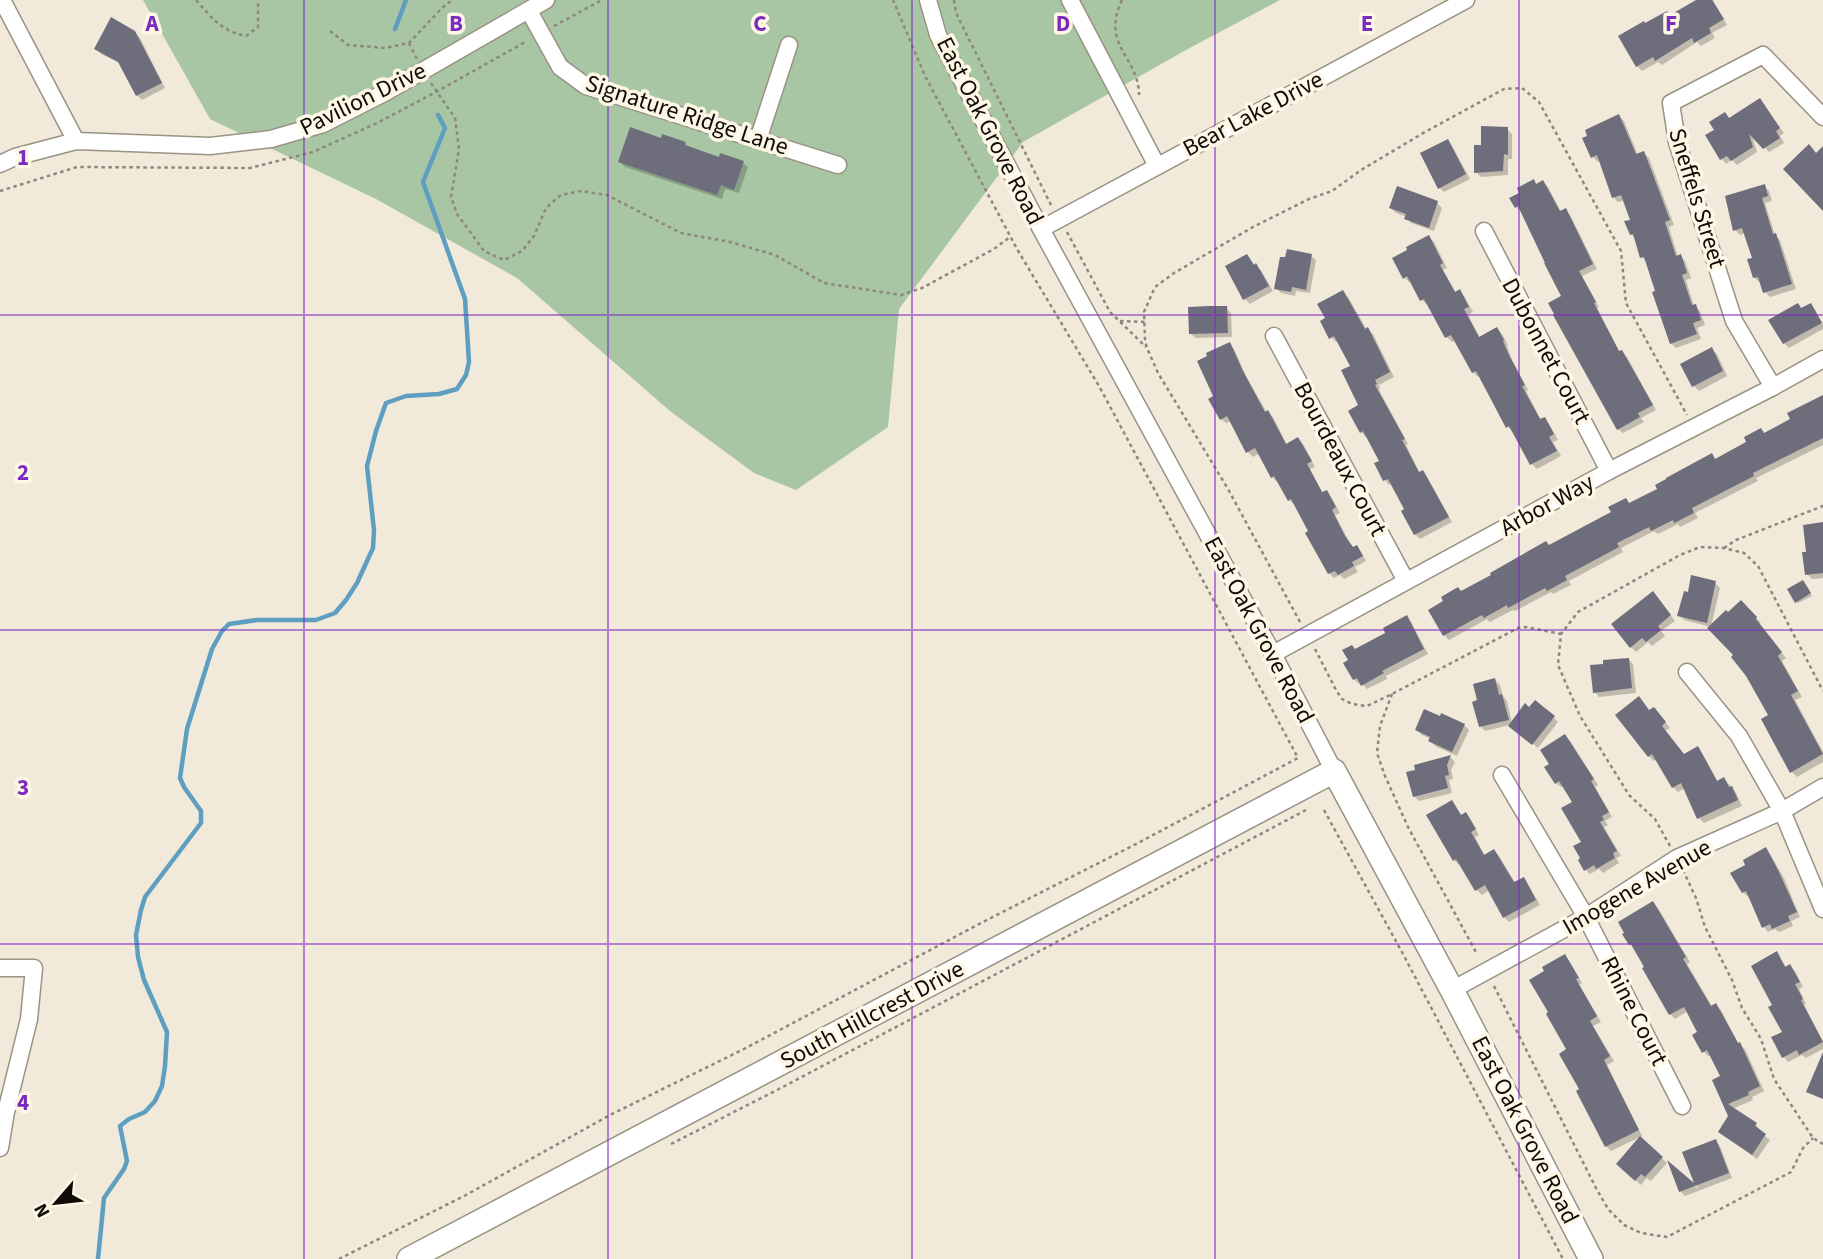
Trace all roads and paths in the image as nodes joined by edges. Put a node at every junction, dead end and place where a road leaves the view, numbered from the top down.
1 (2, 0) edge
2 (196, 0) edge
3 (258, 0) edge
4 (452, 0) edge
5 (547, 0) edge
6 (893, 0) edge
7 (928, 0) edge
8 (954, 0) edge
9 (1070, 0) edge
10 (1122, 0) edge
11 (1466, 0) edge
12 (529, 11) junction
13 (330, 32) dead end
14 (409, 43) junction
15 (789, 45) dead end
16 (424, 71) junction
17 (1139, 97) dead end
18 (1823, 117) edge
19 (758, 140) junction
20 (76, 141) junction
21 (0, 164) edge
22 (838, 165) dead end
23 (1157, 166) junction
24 (1060, 219) junction
25 (1041, 229) junction
26 (1484, 231) dead end
27 (1010, 237) junction
28 (1119, 321) junction
29 (1145, 322) junction
30 (1274, 337) dead end
31 (1147, 348) junction
32 (1823, 359) edge
33 (1773, 387) junction
34 (1694, 427) junction
35 (1609, 471) junction
36 (1823, 506) edge
37 (1724, 548) junction
38 (1406, 581) junction
39 (1561, 634) junction
40 (1307, 635) junction
41 (1273, 654) junction
42 (1687, 672) dead end
43 (1823, 691) edge
44 (1392, 694) junction
45 (1334, 771) junction
46 (1502, 775) dead end
47 (1823, 787) edge
48 (1306, 810) dead end
49 (1324, 810) dead end
50 (1782, 811) junction
51 (1677, 858) junction
52 (1823, 909) edge
53 (1586, 917) junction
54 (1477, 954) dead end
55 (0, 968) edge
56 (1492, 983) dead end
57 (1452, 990) junction
58 (1682, 1106) dead end
59 (1813, 1138) junction
60 (1823, 1143) edge
61 (668, 1146) dead end
62 (0, 1148) edge
63 (339, 1259) edge
64 (410, 1259) edge
65 (1563, 1259) edge
66 (1591, 1259) edge

1 - 20 street
2 - 3 path
4 - 14 path
5 - 12 street, Pavilion Drive
6 - 27 path
7 - 25 street, East Oak Grove Road
8 - 24 path
9 - 23 street
10 - 17 path
11 - 23 street, Bear Lake Drive
12 - 16 street, Pavilion Drive
12 - 19 street, Signature Ridge Lane
13 - 14 path
14 - 16 path
15 - 19 street
16 - 20 street, Pavilion Drive
16 - 27 path
18 - 33 street, Sneffels Street
19 - 22 street, Signature Ridge Lane
20 - 21 street, Pavilion Drive
23 - 24 street, Bear Lake Drive
24 - 25 street, Bear Lake Drive
24 - 28 path
25 - 41 street, East Oak Grove Road
26 - 35 street, Dubonnet Court
27 - 63 path
28 - 29 path
28 - 31 path
29 - 31 path
29 - 34 path
30 - 38 street, Bourdeaux Court
31 - 40 path
32 - 33 street, Arbor Way
33 - 34 street, Arbor Way
34 - 35 street, Arbor Way
35 - 38 street, Arbor Way
36 - 37 path
37 - 39 path
37 - 43 path
38 - 40 street, Arbor Way
39 - 44 path
39 - 51 path
40 - 41 street, Arbor Way
40 - 44 path
41 - 45 street, East Oak Grove Road
42 - 50 street
44 - 54 path
45 - 57 street, East Oak Grove Road
45 - 64 street, South Hillcrest Drive
46 - 53 street, Rhine Court
47 - 50 street, Imogene Avenue
48 - 61 path
49 - 65 path
50 - 51 street, Imogene Avenue
50 - 52 street
51 - 53 street, Imogene Avenue
51 - 59 path
53 - 57 street, Imogene Avenue
53 - 58 street, Rhine Court
55 - 62 street
56 - 59 path
57 - 66 street, East Oak Grove Road
59 - 60 path

